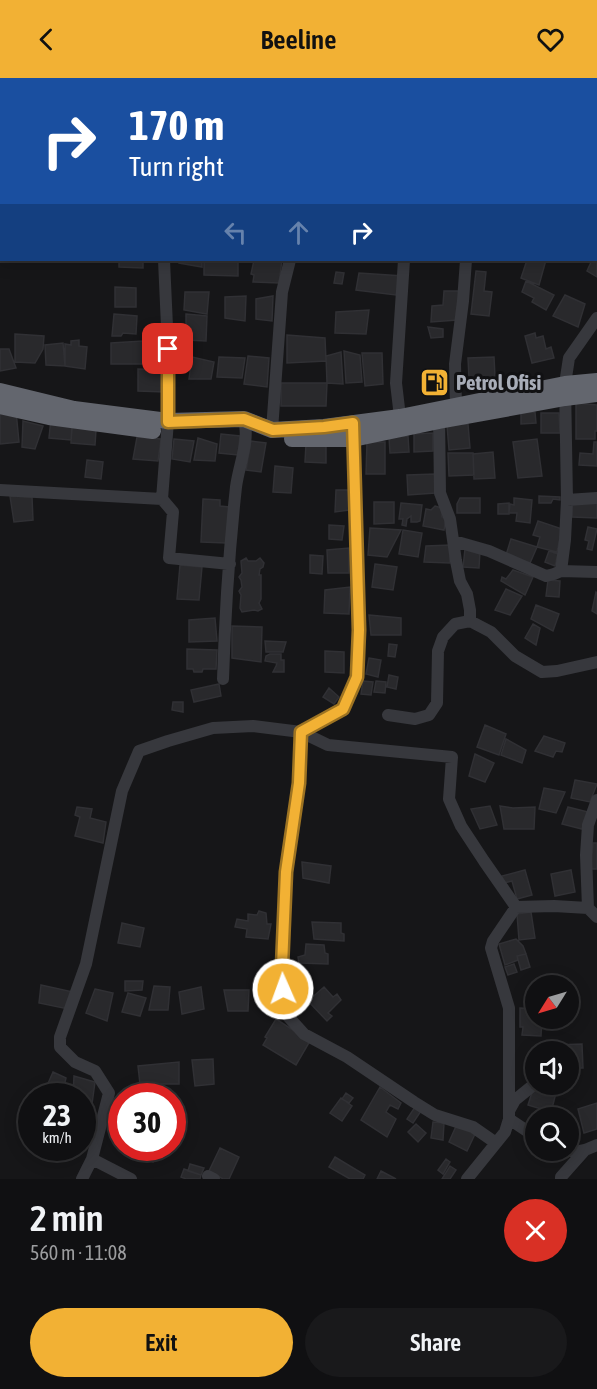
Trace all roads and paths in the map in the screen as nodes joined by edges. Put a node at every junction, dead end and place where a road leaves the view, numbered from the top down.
1 (164, 261) edge
2 (290, 261) edge
3 (404, 261) edge
4 (466, 261) edge
5 (597, 318) edge
6 (597, 381) edge
7 (0, 391) edge
8 (565, 391) junction
9 (597, 394) edge
10 (0, 406) edge
11 (456, 406) junction
12 (439, 415) junction
13 (400, 417) junction
14 (246, 425) junction
15 (168, 427) junction
16 (273, 430) junction
17 (353, 431) junction
18 (0, 490) edge
19 (597, 498) edge
20 (162, 499) junction
21 (567, 500) junction
22 (454, 541) junction
23 (230, 564) junction
24 (561, 571) junction
25 (597, 572) edge
26 (470, 621) junction
27 (597, 662) edge
28 (224, 680) dead end
29 (388, 715) dead end
30 (301, 732) junction
31 (597, 800) edge
32 (516, 907) junction
33 (588, 908) junction
34 (597, 917) edge
35 (525, 1092) edge
36 (509, 1115) junction
37 (525, 1128) edge
38 (96, 1143) edge
39 (496, 1143) junction
40 (591, 1147) edge
41 (91, 1161) edge
42 (96, 1161) edge
43 (82, 1179) edge
44 (131, 1179) edge
45 (467, 1179) edge
46 (561, 1179) edge

1 - 15 street
2 - 16 street
3 - 13 street
4 - 11 street
5 - 8 street
6 - 8 highway
7 - 15 highway
8 - 9 highway
8 - 11 highway
8 - 12 highway
8 - 21 street
10 - 15 highway
11 - 12 highway
12 - 13 highway
12 - 17 highway
12 - 22 street
13 - 17 highway
14 - 15 highway
14 - 16 highway
14 - 17 highway
14 - 23 street
15 - 20 street
16 - 17 highway
17 - 30 street
18 - 20 street
19 - 21 street
20 - 23 street
21 - 24 street
22 - 24 street
22 - 26 street
23 - 28 street
24 - 25 street
26 - 27 street
26 - 29 street
30 - 32 street
30 - 38 street
30 - 39 street
31 - 33 street
32 - 33 street
32 - 36 street
33 - 34 street
35 - 36 street
36 - 37 street
36 - 39 street
39 - 45 street
40 - 46 street
41 - 43 street
42 - 44 street

